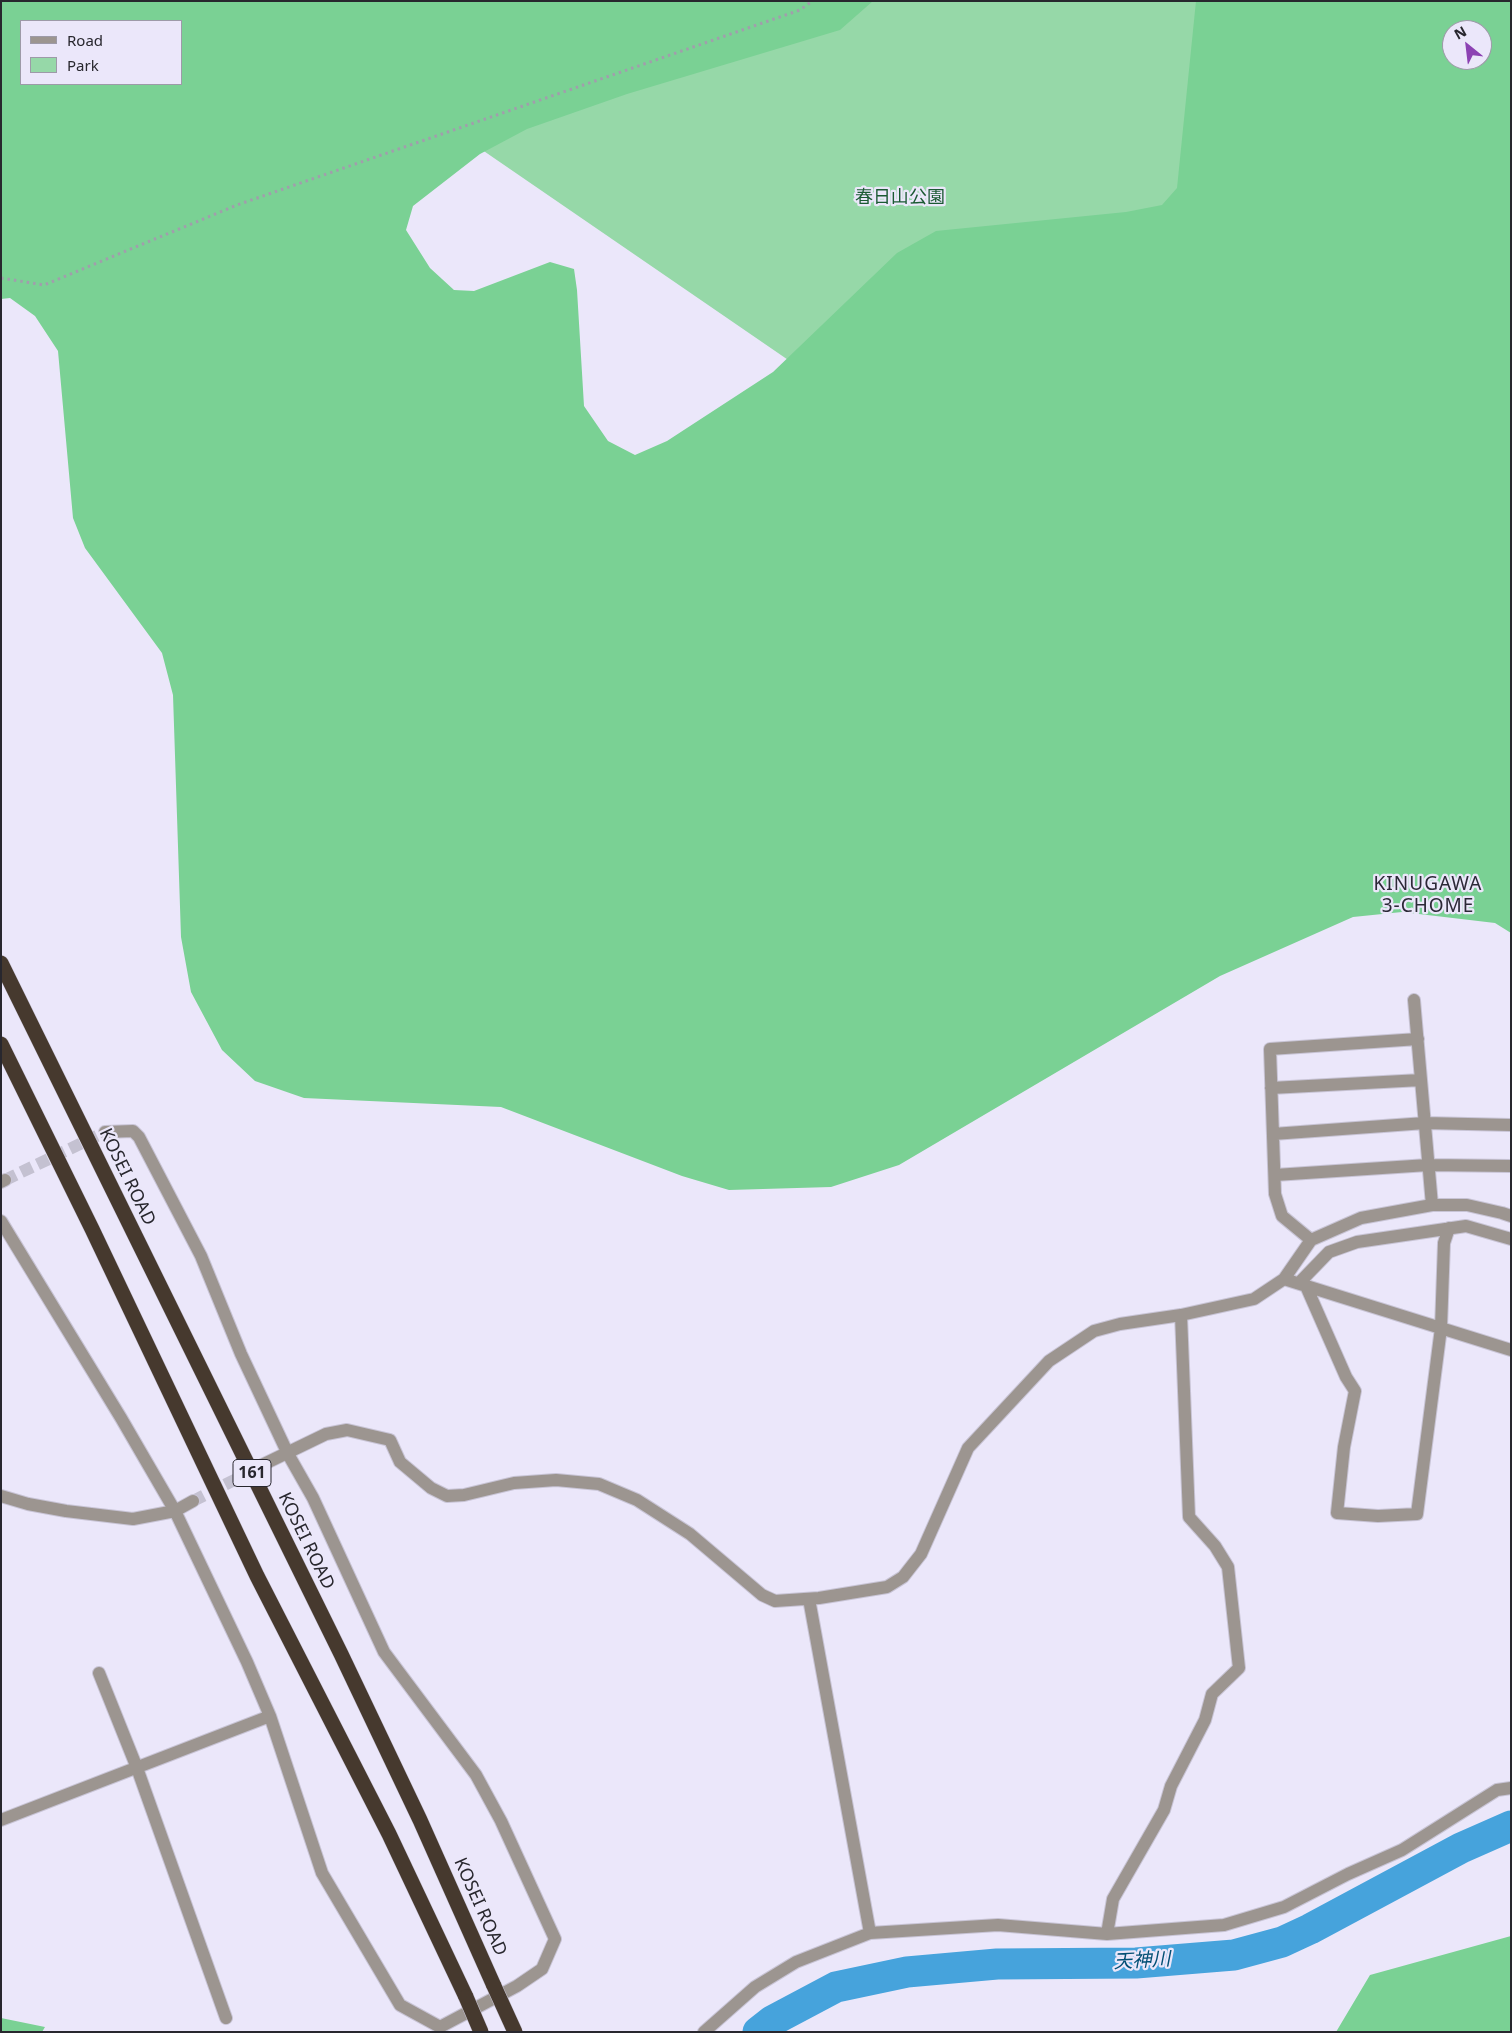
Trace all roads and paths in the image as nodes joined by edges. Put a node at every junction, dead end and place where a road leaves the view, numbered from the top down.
1 (812, 1) edge
2 (1, 278) edge
3 (1, 963) edge
4 (1414, 1000) dead end
5 (1418, 1039) junction
6 (1, 1044) edge
7 (1421, 1080) junction
8 (1271, 1088) junction
9 (1425, 1123) junction
10 (1511, 1125) edge
11 (105, 1132) tunnel mouth
12 (1273, 1134) junction
13 (1428, 1165) junction
14 (1511, 1166) edge
15 (1275, 1175) junction
16 (1432, 1205) junction
17 (1511, 1216) edge
18 (1, 1221) edge
19 (1449, 1228) junction
20 (1511, 1239) edge
21 (1311, 1240) junction
22 (1284, 1279) junction
23 (1303, 1285) junction
24 (1181, 1315) junction
25 (1440, 1328) junction
26 (1511, 1350) edge
27 (288, 1454) junction
28 (262, 1465) tunnel mouth
29 (1, 1496) edge
30 (193, 1501) tunnel mouth
31 (175, 1511) junction
32 (810, 1599) junction
33 (99, 1673) dead end
34 (270, 1716) junction
35 (137, 1768) junction
36 (1511, 1788) edge
37 (1, 1820) edge
38 (870, 1933) junction
39 (1107, 1934) junction
40 (226, 2018) dead end
41 (440, 2029) edge
42 (481, 2032) edge
43 (515, 2032) edge
44 (704, 2032) edge

1 - 2 path
3 - 43 highway, KOSEI ROAD / 161, bridge
4 - 5 street
5 - 7 street
5 - 8 street
6 - 42 highway, 161, bridge
7 - 8 street
7 - 9 street
8 - 12 street
9 - 10 street
9 - 12 street
9 - 13 street
11 - 27 street
12 - 15 street
13 - 14 street
13 - 15 street
13 - 16 street
15 - 21 street
16 - 17 street
16 - 21 street
18 - 31 street
19 - 20 street
19 - 23 street
19 - 25 street
21 - 22 street
22 - 23 street
22 - 24 street
23 - 25 street
23 - 25 street
24 - 32 street
24 - 39 street
25 - 26 street
27 - 28 street
27 - 32 street
27 - 41 street
29 - 31 street
30 - 31 street
31 - 34 street
32 - 38 street
33 - 35 street
34 - 35 street
34 - 41 street
35 - 37 street
35 - 40 street
36 - 39 street
38 - 39 street
38 - 44 street

